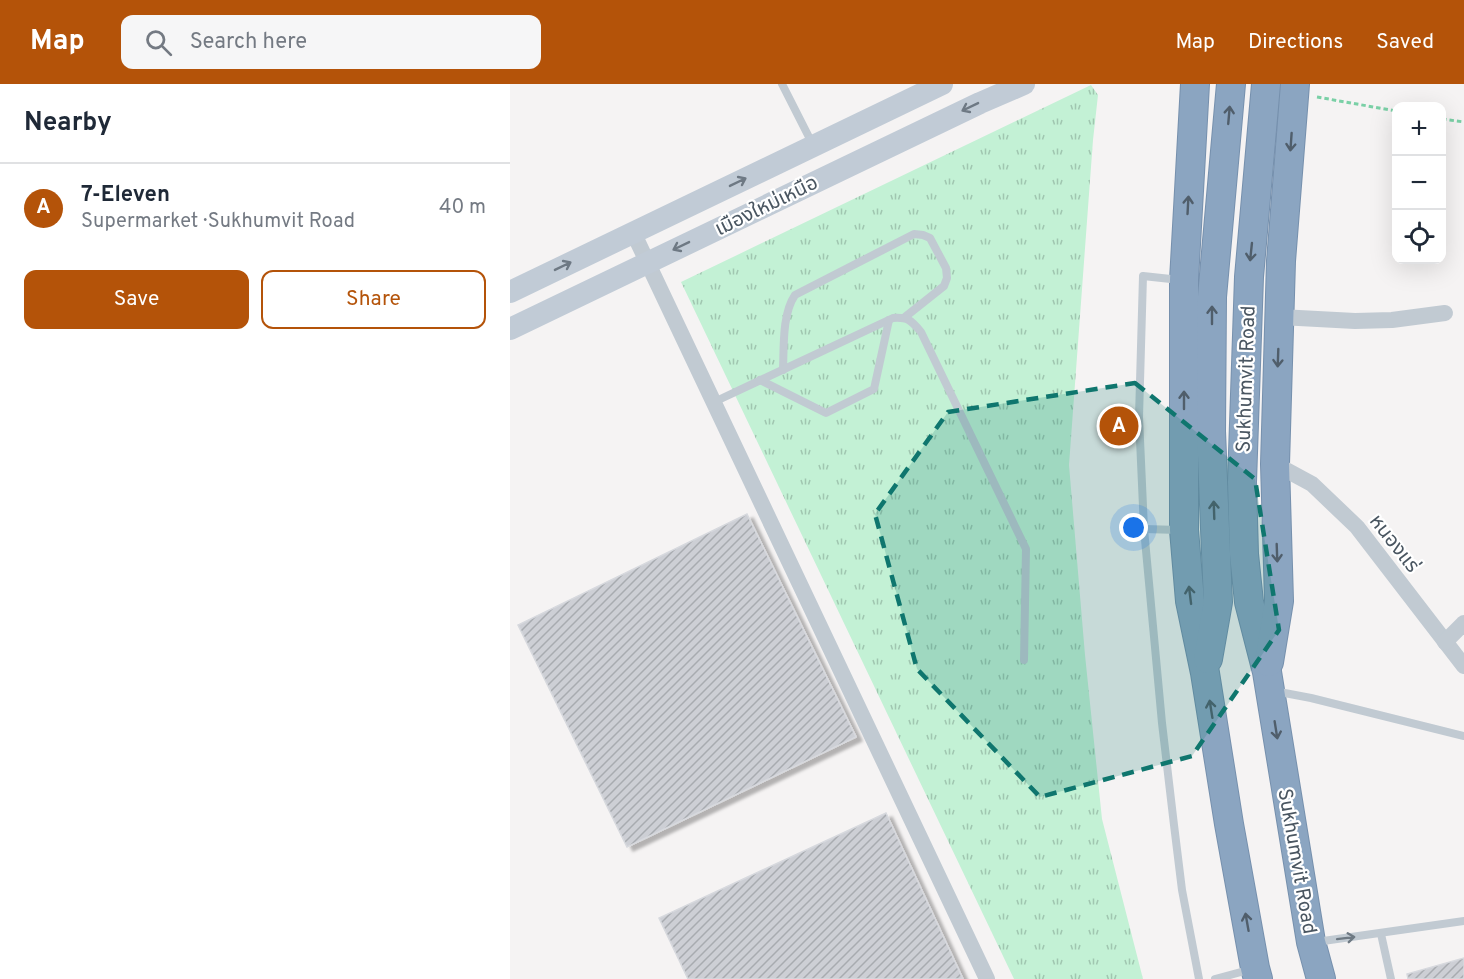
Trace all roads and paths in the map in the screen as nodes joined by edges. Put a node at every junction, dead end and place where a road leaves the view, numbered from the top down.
1 (782, 84) edge
2 (942, 84) edge
3 (1024, 84) edge
4 (1231, 84) edge
5 (1266, 84) edge
6 (1191, 88) edge
7 (1295, 89) edge
8 (1392, 110) edge
9 (1446, 119) edge
10 (1464, 122) edge
11 (813, 146) junction
12 (633, 232) junction
13 (648, 262) junction
14 (1184, 280) junction
15 (510, 292) edge
16 (1444, 313) dead end
17 (905, 317) junction
18 (1280, 317) junction
19 (889, 320) junction
20 (510, 329) edge
21 (783, 370) junction
22 (760, 380) junction
23 (714, 402) junction
24 (1275, 464) junction
25 (1144, 530) junction
26 (1184, 530) junction
27 (1464, 623) edge
28 (1444, 642) junction
29 (1024, 660) dead end
30 (1464, 666) edge
31 (1205, 673) junction
32 (1268, 681) junction
33 (1464, 736) edge
34 (1464, 921) edge
35 (1381, 933) junction
36 (1311, 942) junction
37 (1256, 974) edge
38 (987, 979) edge
39 (1199, 979) edge
40 (1215, 979) edge
41 (1320, 979) edge
42 (1391, 979) edge

1 - 11 lane
2 - 11 street, เมืองใหม่เหนือ
3 -> 13 street, เมืองใหม่เหนือ
31 -> 4 highway, Sukhumvit Road
5 -> 32 highway, Sukhumvit Road
14 -> 6 highway, Sukhumvit Road
7 - 8 path
7 -> 18 highway, Sukhumvit Road
9 - 10 path
12 -> 11 street, เมืองใหม่เหนือ
12 - 13 street
15 -> 12 street, เมืองใหม่เหนือ
13 - 20 street, เมืองใหม่เหนือ
13 - 23 street
14 - 25 lane
26 -> 14 highway, Sukhumvit Road
16 - 18 street
17 - 19 lane
17 - 21 lane
17 - 29 lane
18 -> 24 highway, Sukhumvit Road
19 - 21 lane
19 - 22 lane
21 - 22 lane
22 - 23 lane
23 - 38 street
24 - 28 street, หนองแร่
24 -> 32 highway, Sukhumvit Road
25 - 26 lane
25 - 39 lane
31 -> 26 highway, Sukhumvit Road
27 - 28 street
28 - 30 street, หนองแร่
37 -> 31 highway, Sukhumvit Road
32 - 33 lane
32 -> 36 highway, Sukhumvit Road
34 - 35 lane
36 -> 35 lane
35 - 42 lane
36 - 41 highway, Sukhumvit Road
37 - 40 lane

